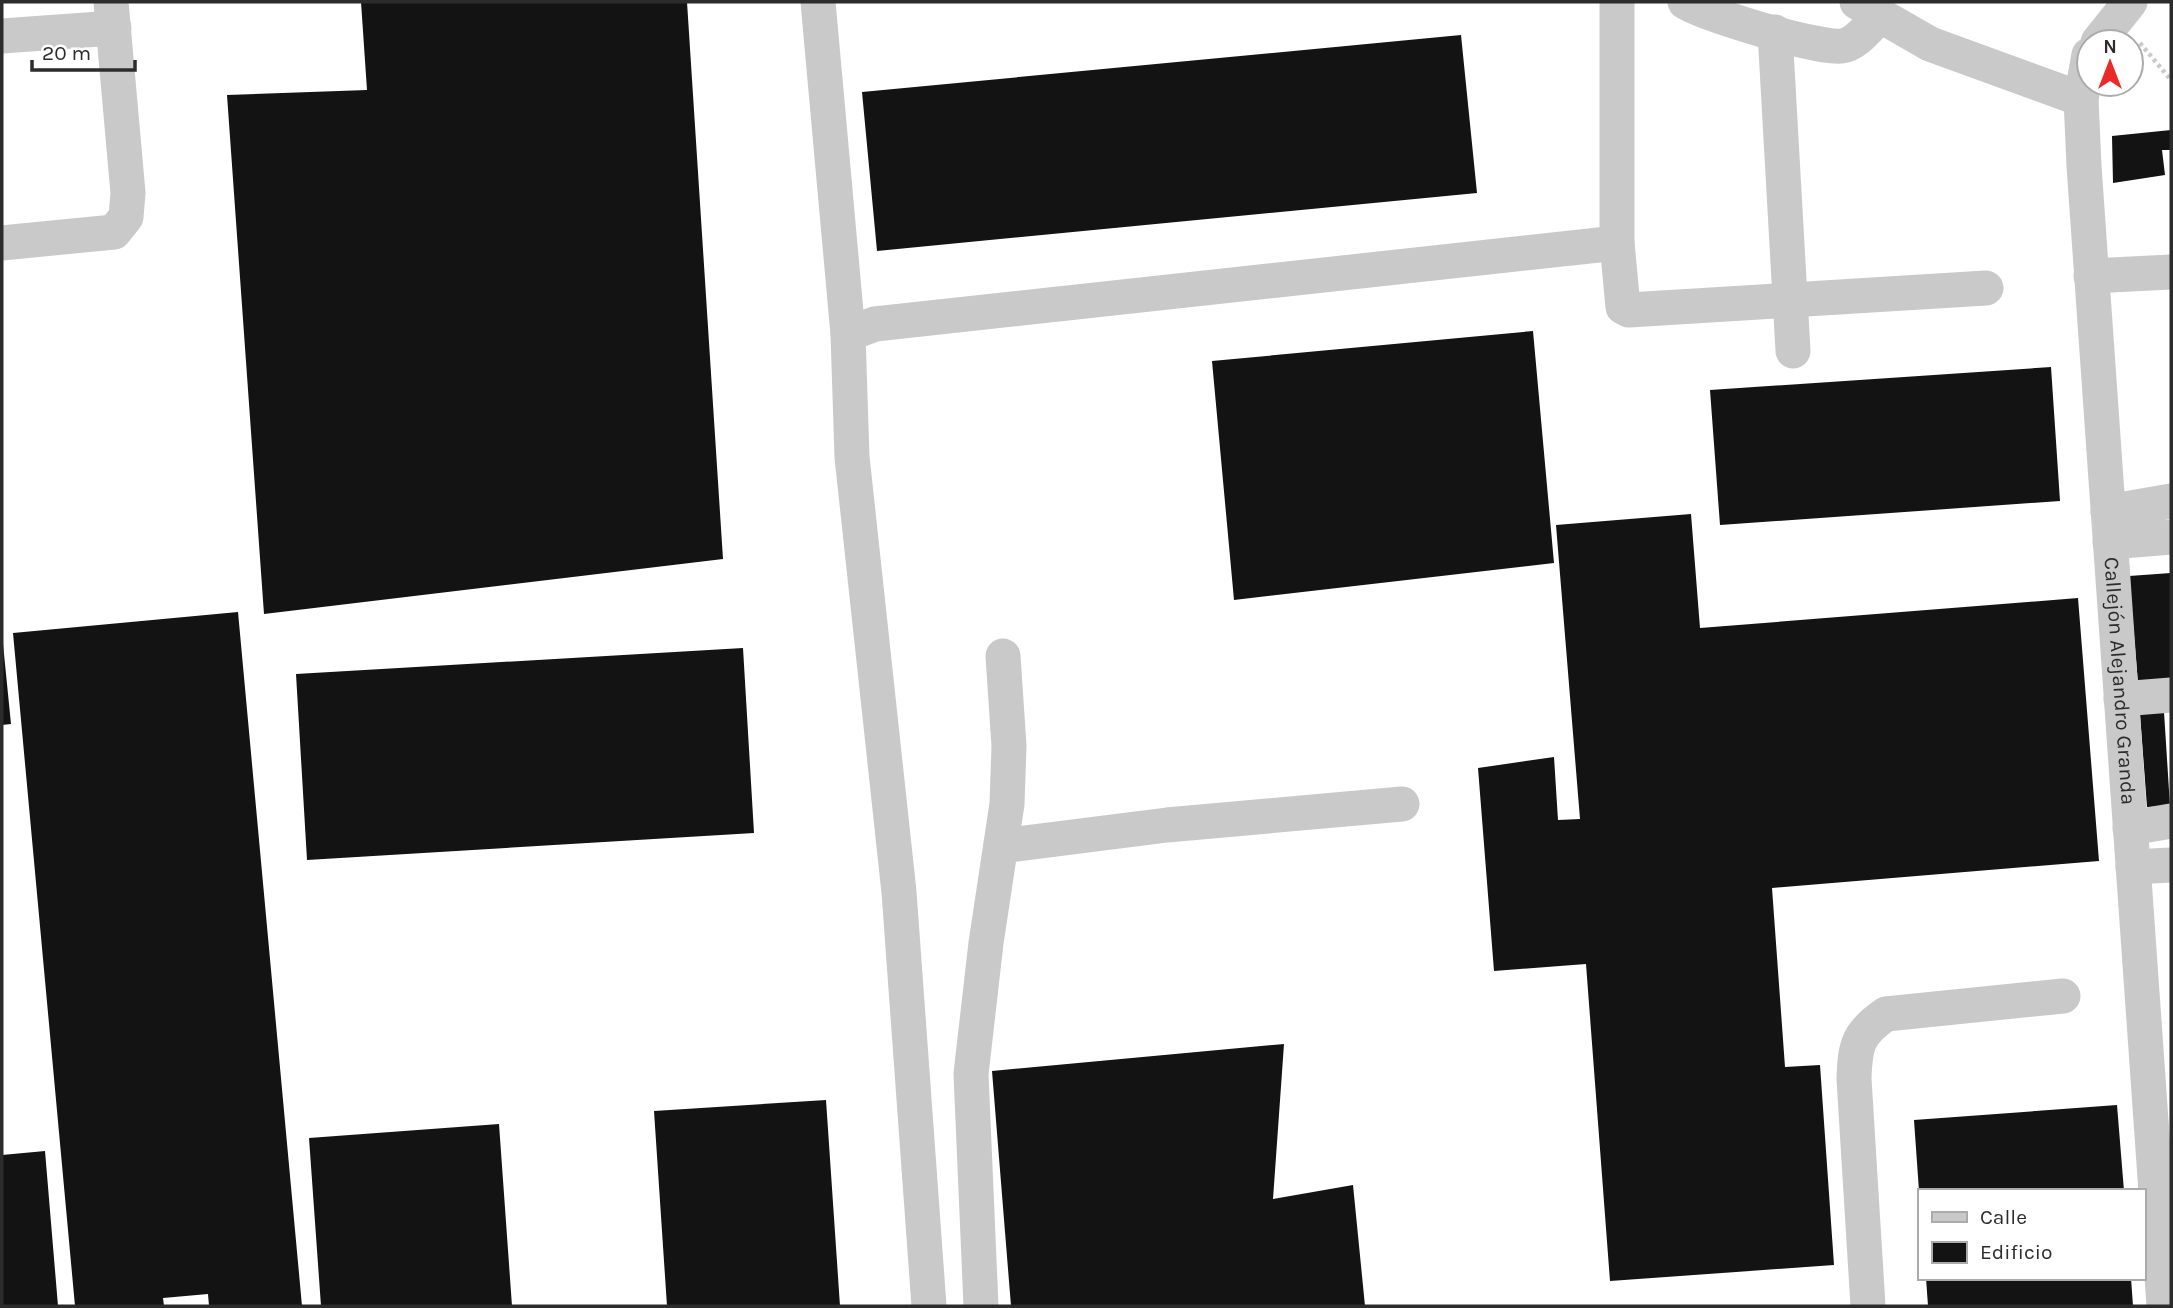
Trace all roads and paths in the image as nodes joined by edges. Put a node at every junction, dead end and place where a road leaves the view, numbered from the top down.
1 (818, 2) edge
2 (1617, 2) edge
3 (1685, 2) edge
4 (1869, 9) edge
5 (112, 15) edge
6 (2115, 20) edge
7 (1775, 32) junction
8 (2, 36) edge
9 (2171, 80) edge
10 (2081, 99) joint
11 (2, 243) edge
12 (1618, 243) junction
13 (2171, 272) edge
14 (2091, 276) junction
15 (1986, 288) dead end
16 (1790, 300) junction
17 (848, 334) junction
18 (1793, 351) dead end
19 (2171, 501) edge
20 (2109, 527) junction
21 (2171, 537) edge
22 (1003, 656) dead end
23 (2171, 695) edge
24 (2121, 699) junction
25 (1402, 804) dead end
26 (2171, 821) edge
27 (2130, 828) junction
28 (1002, 846) junction
29 (2171, 864) edge
30 (2133, 867) junction
31 (2063, 996) dead end
32 (929, 1306) edge
33 (981, 1306) edge
34 (1868, 1306) edge
35 (2164, 1306) edge

1 - 17 street
2 - 12 street
3 - 7 street
4 - 7 street
4 - 10 street
5 - 8 street
5 - 11 street
6 - 9 path
7 - 16 street
10 - 14 street, Callejón Alejandro Granda
12 - 16 street
12 - 17 street
13 - 14 street
14 - 20 street, Callejón Alejandro Granda
15 - 16 street
16 - 18 street
17 - 32 street
19 - 20 street
20 - 21 street
20 - 24 street, Callejón Alejandro Granda
22 - 28 street
23 - 24 street
24 - 27 street, Callejón Alejandro Granda
25 - 28 street
26 - 27 street
27 - 30 street, Callejón Alejandro Granda
28 - 33 street
29 - 30 street
30 - 35 street, Callejón Alejandro Granda
31 - 34 street

